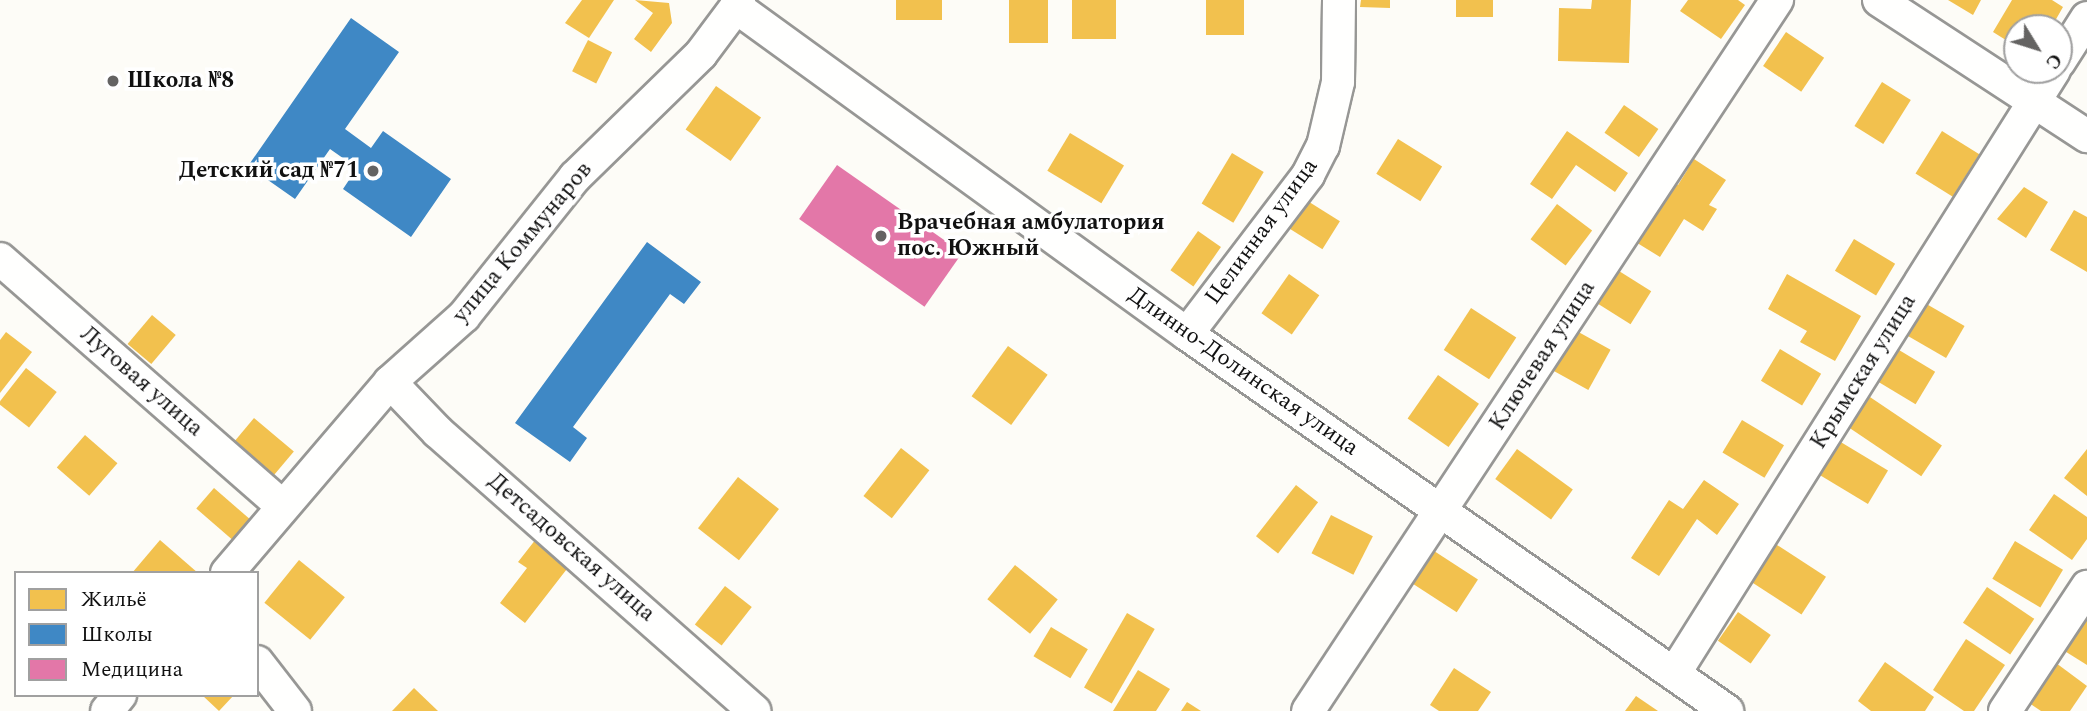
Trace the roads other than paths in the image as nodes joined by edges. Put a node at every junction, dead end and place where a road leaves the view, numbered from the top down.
1 (1339, 0) edge
2 (1777, 0) edge
3 (1879, 0) edge
4 (737, 4) edge
5 (2087, 18) edge
6 (2073, 40) edge
7 (2045, 84) edge
8 (2034, 101) junction
9 (2087, 136) edge
10 (0, 259) edge
11 (1186, 334) junction
12 (390, 382) junction
13 (282, 506) junction
14 (1443, 510) junction
15 (229, 571) edge
16 (2087, 587) edge
17 (259, 665) edge
18 (1674, 674) junction
19 (118, 697) edge
20 (107, 711) edge
21 (295, 711) edge
22 (755, 711) edge
23 (1308, 711) edge
24 (1727, 711) edge
25 (2005, 711) edge

1 - 11 street, Целинная улица
2 - 14 street, Ключевая улица
3 - 8 street
4 - 11 street, Длинно-Долинская улица
4 - 12 street, улица Коммунаров
5 - 6 street
7 - 8 street, Крымская улица
8 - 9 street
8 - 18 street, Крымская улица
10 - 13 street, Луговая улица
11 - 14 street, Длинно-Долинская улица
12 - 13 street, улица Коммунаров
12 - 22 street, Детсадовская улица
13 - 15 street, улица Коммунаров
14 - 18 street, Длинно-Долинская улица
14 - 23 street, Ключевая улица
16 - 25 street
17 - 21 street
18 - 24 street, Длинно-Долинская улица
19 - 20 street

